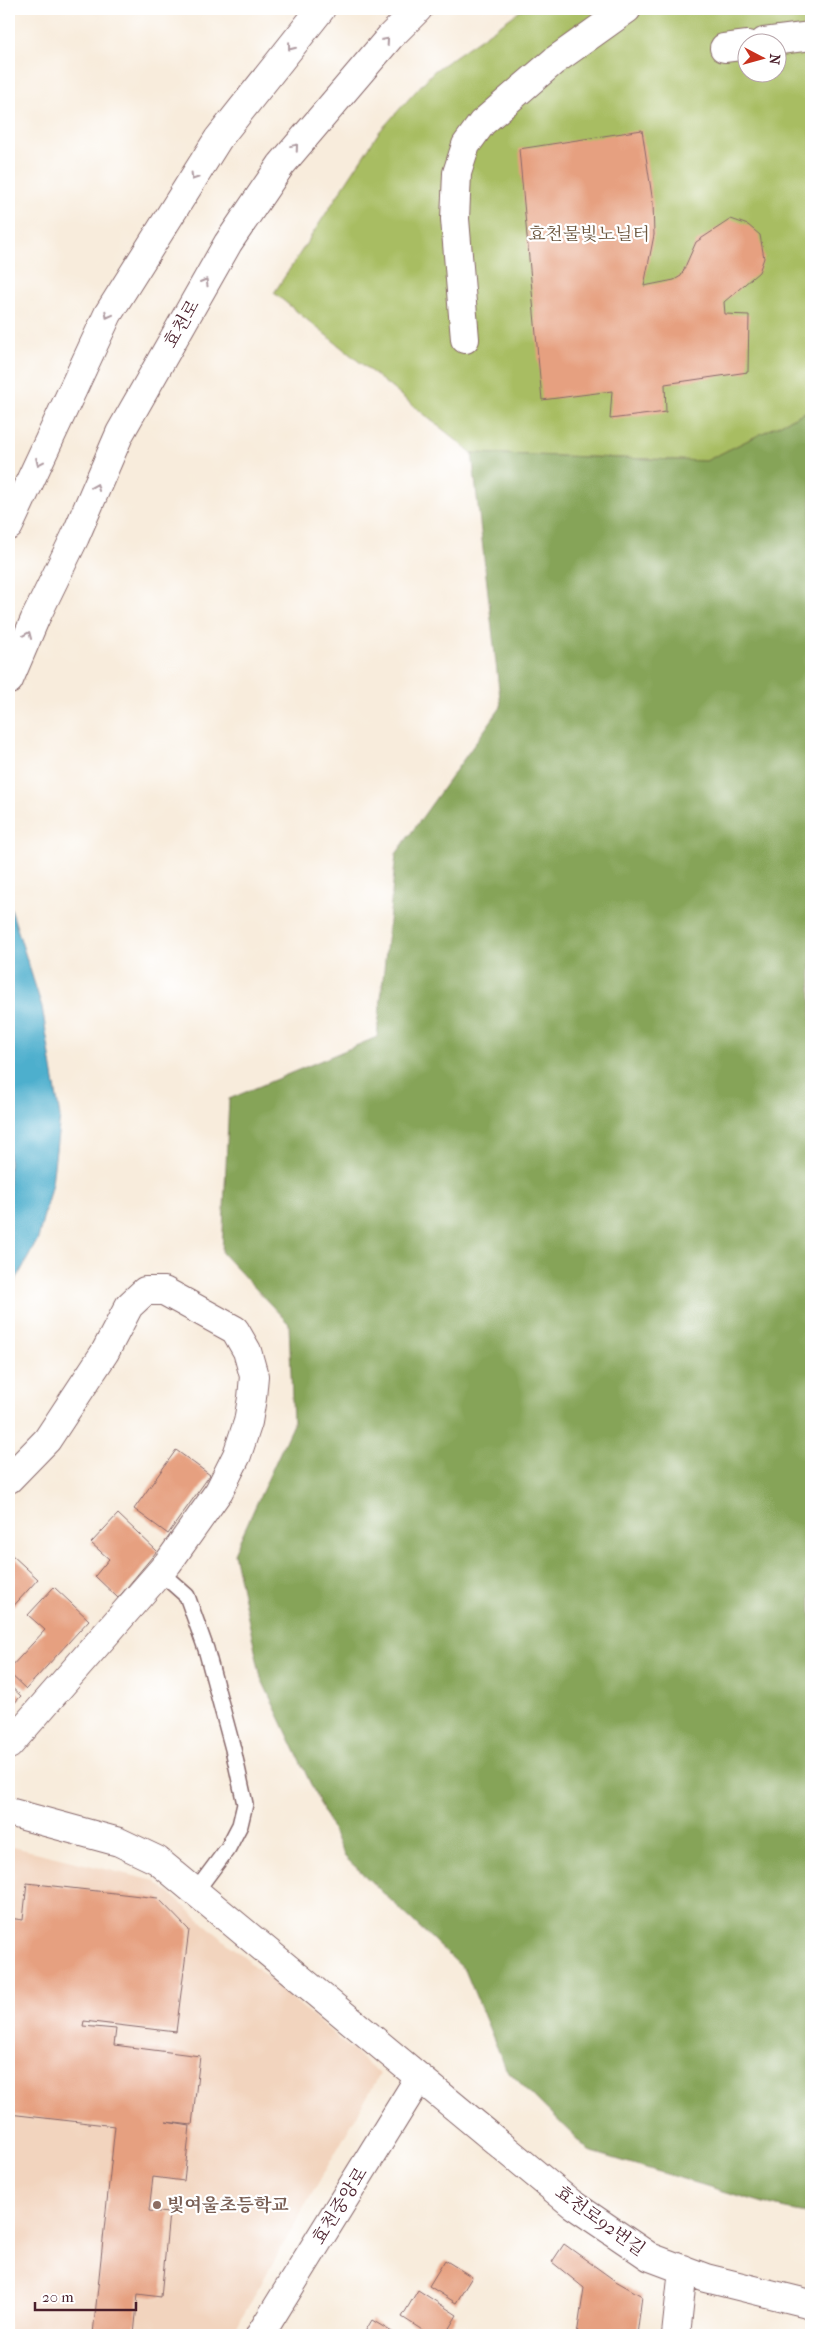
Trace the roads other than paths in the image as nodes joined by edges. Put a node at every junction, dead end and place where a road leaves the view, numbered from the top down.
1 (321, 9) edge
2 (418, 9) edge
3 (627, 9) edge
4 (811, 36) edge
5 (788, 39) edge
6 (465, 339) dead end
7 (9, 526) edge
8 (9, 680) edge
9 (9, 1479) edge
10 (160, 1572) junction
11 (9, 1745) edge
12 (9, 1812) edge
13 (196, 1890) junction
14 (420, 2078) junction
15 (682, 2269) junction
16 (811, 2304) edge
17 (260, 2335) edge
18 (676, 2335) edge

1 -> 7 street
8 -> 2 street, 효천로
3 - 6 street
4 - 5 street
9 - 10 street
10 - 11 street
10 - 13 lane
12 - 13 street, 효천로92번길
13 - 14 street, 효천로92번길
14 - 15 street, 효천로92번길
14 - 17 street, 효천중앙로
15 - 16 street, 효천로92번길
15 - 18 street

